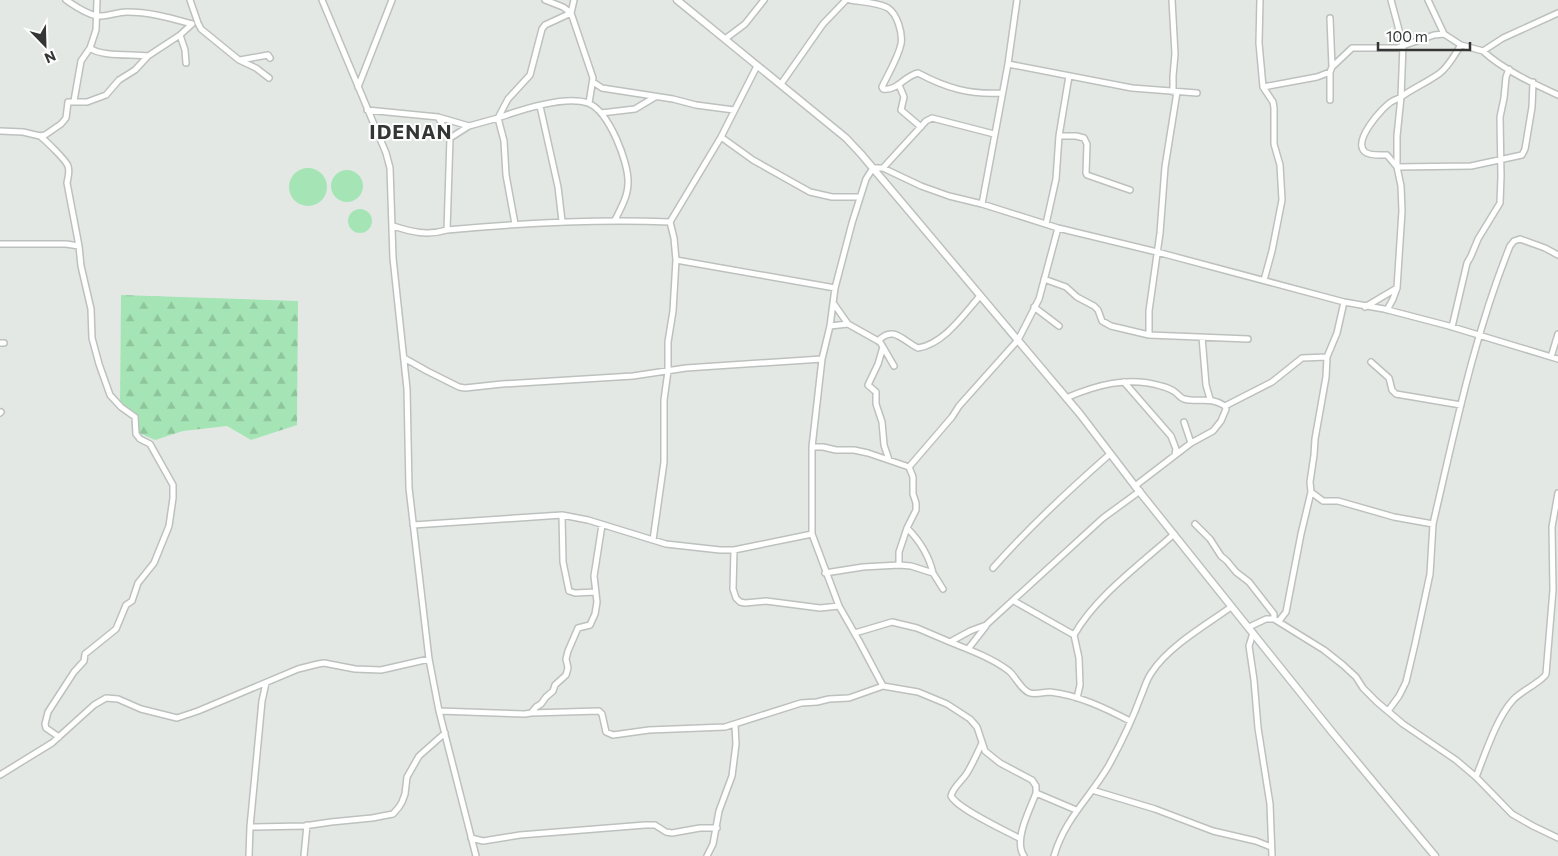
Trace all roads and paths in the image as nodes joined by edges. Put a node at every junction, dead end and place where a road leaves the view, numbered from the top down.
1 (66, 0) edge
2 (97, 0) edge
3 (190, 0) edge
4 (322, 0) edge
5 (392, 0) edge
6 (545, 0) edge
7 (574, 0) edge
8 (677, 0) edge
9 (764, 0) edge
10 (1017, 0) edge
11 (1172, 0) edge
12 (1260, 0) edge
13 (1391, 0) edge
14 (1428, 0) edge
15 (845, 1) edge
16 (1558, 12) edge
17 (571, 13) junction
18 (97, 16) junction
19 (1330, 18) dead end
20 (195, 23) junction
21 (1444, 34) junction
22 (180, 35) junction
23 (725, 39) junction
24 (1403, 45) junction
25 (1461, 45) junction
26 (90, 48) junction
27 (1483, 51) junction
28 (148, 56) junction
29 (270, 58) dead end
30 (239, 60) junction
31 (186, 63) dead end
32 (1008, 64) junction
33 (757, 66) junction
34 (1509, 69) junction
35 (1331, 70) junction
36 (1069, 76) junction
37 (269, 78) dead end
38 (593, 82) junction
39 (1533, 82) junction
40 (780, 84) junction
41 (898, 85) junction
42 (358, 87) junction
43 (1263, 87) junction
44 (1175, 92) junction
45 (1002, 93) junction
46 (1197, 94) dead end
47 (1558, 95) edge
48 (655, 97) junction
49 (1401, 97) junction
50 (1330, 100) dead end
51 (74, 101) junction
52 (589, 103) junction
53 (540, 106) junction
54 (368, 110) junction
55 (734, 110) junction
56 (601, 114) junction
57 (438, 117) junction
58 (498, 118) junction
59 (468, 126) junction
60 (921, 127) junction
61 (0, 130) edge
62 (994, 134) junction
63 (40, 136) junction
64 (1059, 136) junction
65 (722, 137) junction
66 (450, 138) junction
67 (1501, 160) junction
68 (873, 168) junction
69 (883, 168) junction
70 (1397, 168) junction
71 (1130, 190) dead end
72 (860, 197) junction
73 (982, 204) junction
74 (615, 220) junction
75 (562, 221) junction
76 (670, 222) junction
77 (515, 224) junction
78 (1046, 224) junction
79 (393, 226) junction
80 (1058, 228) junction
81 (447, 230) junction
82 (0, 244) edge
83 (79, 246) junction
84 (1157, 252) junction
85 (1558, 255) edge
86 (676, 260) junction
87 (1044, 279) junction
88 (1264, 280) junction
89 (835, 288) junction
90 (1397, 288) junction
91 (980, 296) junction
92 (1344, 302) junction
93 (834, 304) junction
94 (1034, 307) junction
95 (1366, 307) junction
96 (1387, 310) junction
97 (848, 324) junction
98 (830, 326) junction
99 (1059, 326) dead end
100 (1452, 327) junction
101 (1149, 334) junction
102 (1558, 334) edge
103 (1480, 336) junction
104 (1202, 337) junction
105 (1248, 339) dead end
106 (1018, 340) junction
107 (878, 341) junction
108 (883, 347) junction
109 (1327, 357) junction
110 (1551, 357) junction
111 (404, 358) junction
112 (822, 359) junction
113 (1558, 359) edge
114 (1371, 362) dead end
115 (894, 366) dead end
116 (668, 371) junction
117 (1124, 382) junction
118 (1066, 398) junction
119 (1210, 399) junction
120 (1225, 406) junction
121 (1461, 406) junction
122 (1184, 422) dead end
123 (1191, 443) junction
124 (812, 447) junction
125 (1110, 454) junction
126 (1175, 455) junction
127 (889, 460) junction
128 (909, 467) junction
129 (1137, 489) junction
130 (1311, 492) junction
131 (1558, 493) edge
132 (562, 515) junction
133 (1195, 524) dead end
134 (1434, 524) junction
135 (414, 525) junction
136 (602, 525) junction
137 (907, 528) junction
138 (812, 534) junction
139 (1174, 534) junction
140 (653, 540) junction
141 (734, 550) junction
142 (899, 565) junction
143 (993, 568) dead end
144 (825, 573) junction
145 (933, 573) junction
146 (943, 589) dead end
147 (595, 592) junction
148 (1014, 601) junction
149 (839, 606) junction
150 (1232, 607) junction
151 (1277, 620) junction
152 (986, 625) junction
153 (1249, 627) junction
154 (855, 633) junction
155 (1253, 633) junction
156 (1074, 635) junction
157 (950, 642) junction
158 (968, 649) junction
159 (429, 659) junction
160 (266, 683) junction
161 (883, 686) junction
162 (1077, 698) junction
163 (439, 711) junction
164 (1388, 711) junction
165 (531, 713) junction
166 (1130, 721) junction
167 (735, 725) junction
168 (445, 733) junction
169 (59, 736) junction
170 (982, 744) junction
171 (0, 776) edge
172 (1476, 777) junction
173 (1092, 790) junction
174 (1036, 793) junction
175 (1076, 810) junction
176 (306, 825) junction
177 (250, 827) junction
178 (717, 828) junction
179 (471, 838) junction
180 (1019, 838) junction
181 (1558, 838) edge
182 (1271, 848) junction
183 (249, 856) edge
184 (304, 856) edge
185 (476, 856) edge
186 (707, 856) edge
187 (1024, 856) edge
188 (1054, 856) edge
189 (1272, 856) edge
190 (1436, 856) edge

1 - 18 street
2 - 18 street
3 - 20 street
4 - 42 street
5 - 42 street
6 - 17 street
7 - 17 street
8 - 23 street
9 - 23 street
10 - 32 street
11 - 44 street
12 - 43 street
13 - 24 street
14 - 21 street
15 - 40 street
15 - 41 street
16 - 27 street
17 - 38 street
17 - 58 street
18 - 20 street
18 - 26 street
19 - 35 street
20 - 22 street
20 - 30 street
21 - 24 street
21 - 25 street
22 - 28 street
22 - 31 street
23 - 33 street
24 - 35 street
24 - 49 street
25 - 27 street
25 - 49 street
26 - 28 street
26 - 51 street
27 - 34 street
28 - 51 street
29 - 30 street
30 - 37 street
32 - 36 street
32 - 45 street
33 - 40 street
33 - 55 street
34 - 39 street
34 - 67 street
35 - 43 street
35 - 50 street
36 - 44 street
36 - 64 street
38 - 48 street
38 - 52 street
39 - 47 street
39 - 67 street
40 - 68 street
41 - 45 street
41 - 60 street
42 - 54 street
43 - 88 street
44 - 46 street
44 - 84 street
45 - 62 street
48 - 55 street
48 - 56 street
49 - 70 street
49 - 70 street
51 - 63 street
52 - 53 street
52 - 56 street
53 - 58 street
53 - 75 street
54 - 57 street
54 - 79 street
55 - 65 street
56 - 74 street
57 - 59 street
57 - 66 street
58 - 59 street
58 - 77 street
59 - 66 street
60 - 62 street
60 - 69 street
61 - 63 street
62 - 73 street
63 - 83 street
64 - 71 street
64 - 78 street
65 - 72 street
65 - 76 street
66 - 81 street
67 - 70 street
67 - 100 street
68 - 69 street
68 - 72 street
68 - 91 street
69 - 73 street
70 - 90 street
72 - 89 street
73 - 78 street
74 - 75 street
74 - 76 street
75 - 77 street
76 - 86 street
77 - 81 street
78 - 80 street
79 - 81 street
79 - 111 street
80 - 84 street
80 - 87 street
82 - 83 street
83 - 169 street
84 - 88 street
84 - 101 street
85 - 103 street
86 - 89 street
86 - 116 street
87 - 94 street
87 - 101 street
88 - 92 street
89 - 93 street
90 - 95 street
90 - 96 street
91 - 106 street
91 - 107 street
92 - 95 street
92 - 109 street
93 - 97 street
93 - 98 street
94 - 99 street
94 - 106 street
95 - 96 street
96 - 100 street
97 - 98 street
97 - 107 street
98 - 112 street
100 - 103 street
101 - 104 street
102 - 110 street
103 - 110 street
103 - 121 street
104 - 105 street
104 - 119 street
106 - 118 street
106 - 128 street
107 - 108 street
108 - 115 street
108 - 127 street
109 - 120 street
109 - 130 street
110 - 113 street
111 - 116 street
111 - 135 street
112 - 116 street
112 - 124 street
114 - 121 street
116 - 140 street
117 - 118 street
117 - 119 street
117 - 126 street
118 - 125 street
119 - 120 street
120 - 123 street
121 - 134 street
122 - 123 street
123 - 126 street
124 - 127 street
124 - 138 street
125 - 129 street
125 - 143 street
126 - 129 street
127 - 128 street
128 - 137 street
129 - 139 street
129 - 148 street
130 - 134 street
130 - 151 street
131 - 172 street
132 - 135 street
132 - 136 street
132 - 147 street
133 - 151 street
134 - 164 street
135 - 159 street
136 - 140 street
136 - 147 street
137 - 142 street
137 - 145 street
138 - 141 street
138 - 144 street
139 - 150 street
139 - 156 street
140 - 141 street
141 - 149 street
142 - 144 street
142 - 145 street
144 - 149 street
145 - 146 street
147 - 165 street
148 - 152 street
148 - 156 street
149 - 154 street
150 - 153 street
150 - 166 street
151 - 153 street
151 - 164 street
152 - 157 street
152 - 158 street
153 - 155 street
154 - 157 street
154 - 161 street
155 - 182 street
155 - 190 street
156 - 162 street
157 - 158 street
158 - 162 street
159 - 160 street
159 - 163 street
160 - 169 street
160 - 177 street
161 - 167 street
161 - 170 street
162 - 166 street
163 - 165 street
163 - 168 street
164 - 172 street
165 - 167 street
166 - 173 street
167 - 178 street
168 - 176 street
168 - 179 street
169 - 171 street
170 - 174 street
170 - 180 street
172 - 181 street
173 - 175 street
173 - 182 street
174 - 175 street
174 - 180 street
175 - 188 street
176 - 177 street
176 - 184 street
177 - 183 street
178 - 179 street
178 - 186 street
179 - 185 street
180 - 187 street
182 - 189 street

